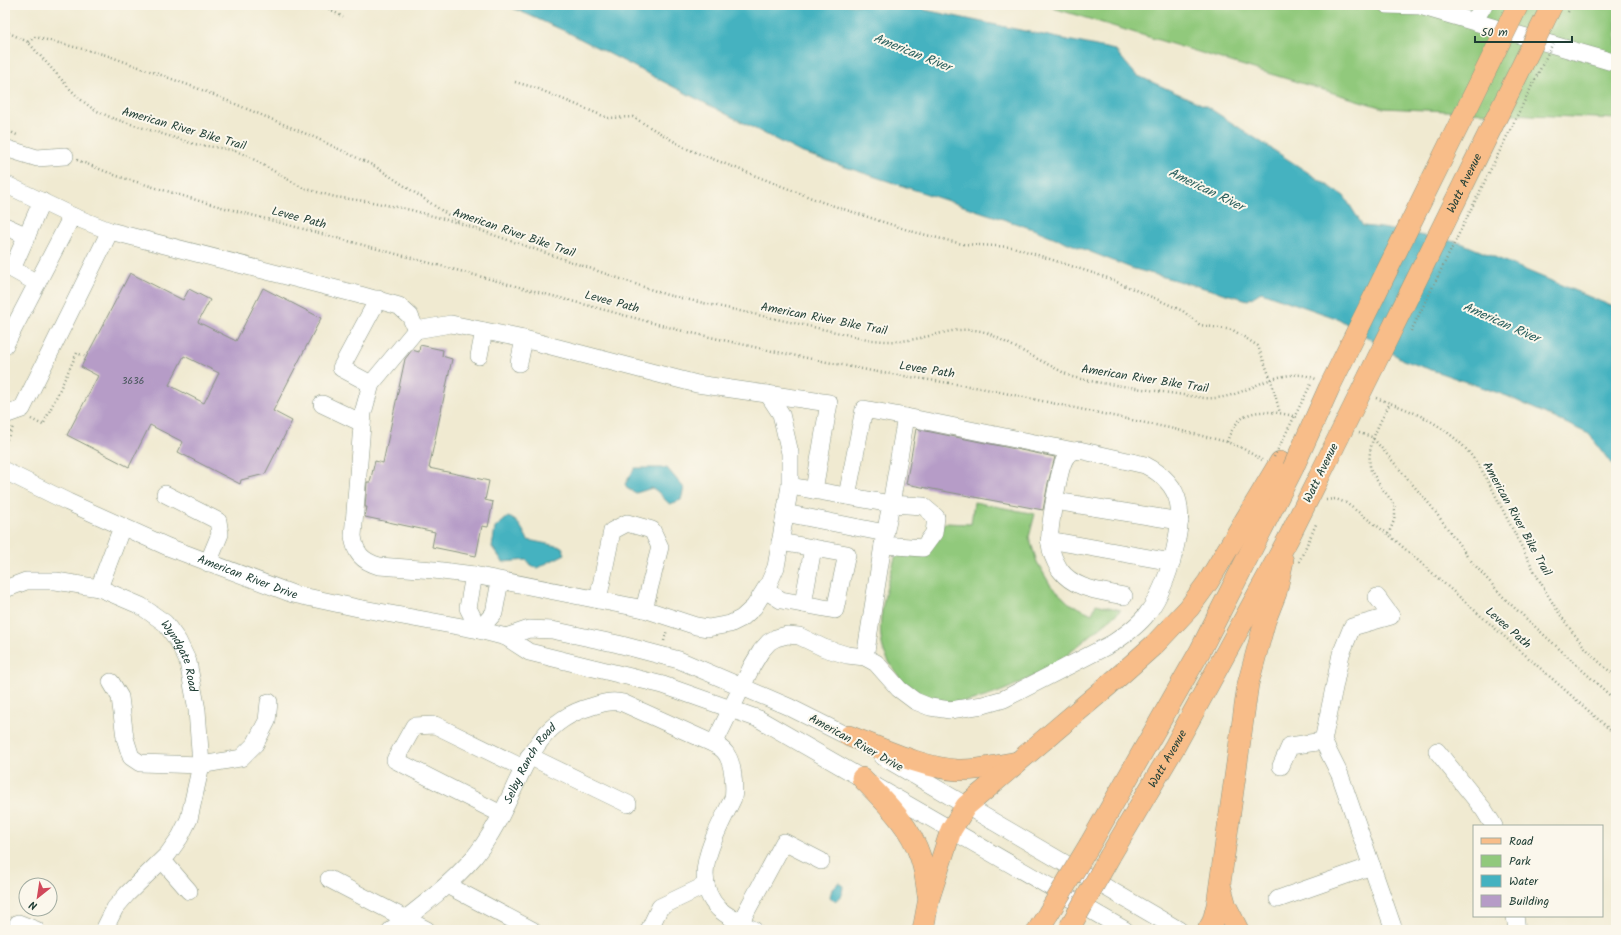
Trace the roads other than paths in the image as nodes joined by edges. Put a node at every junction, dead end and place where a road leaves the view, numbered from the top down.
1 (1387, 5) edge
2 (1484, 5) edge
3 (1518, 5) edge
4 (1559, 12) edge
5 (1474, 21) junction
6 (1616, 63) edge
7 (5, 148) edge
8 (64, 156) road end
9 (5, 184) edge
10 (42, 201) junction
11 (72, 216) junction
12 (5, 226) edge
13 (110, 231) junction
14 (27, 236) junction
15 (9, 268) edge
16 (38, 282) junction
17 (378, 299) junction
18 (416, 330) junction
19 (484, 331) junction
20 (524, 339) junction
21 (5, 345) edge
22 (479, 356) dead end
23 (519, 363) dead end
24 (371, 384) junction
25 (768, 394) junction
26 (322, 404) dead end
27 (5, 415) edge
28 (906, 417) junction
29 (362, 423) junction
30 (1074, 451) junction
31 (1279, 465) junction
32 (5, 470) edge
33 (790, 486) junction
34 (814, 490) junction
35 (164, 494) dead end
36 (847, 496) junction
37 (1055, 501) junction
38 (891, 504) junction
39 (785, 513) junction
40 (1180, 521) junction
41 (122, 527) junction
42 (884, 539) junction
43 (1288, 539) junction
44 (1050, 540) junction
45 (780, 542) junction
46 (813, 548) junction
47 (1172, 562) junction
48 (208, 563) junction
49 (474, 575) junction
50 (500, 581) junction
51 (99, 588) junction
52 (5, 589) edge
53 (765, 590) junction
54 (1124, 596) dead end
55 (598, 600) junction
56 (803, 604) junction
57 (644, 610) junction
58 (1371, 622) dead end
59 (479, 630) junction
60 (506, 637) junction
61 (865, 657) junction
62 (111, 682) dead end
63 (742, 686) junction
64 (269, 702) dead end
65 (731, 708) junction
66 (849, 736) junction
67 (1323, 741) junction
68 (714, 744) junction
69 (1437, 751) dead end
70 (526, 762) junction
71 (1018, 762) junction
72 (201, 765) junction
73 (1281, 766) dead end
74 (862, 778) junction
75 (628, 804) dead end
76 (966, 806) junction
77 (501, 814) junction
78 (1493, 825) edge
79 (951, 830) junction
80 (163, 861) junction
81 (821, 861) dead end
82 (1372, 866) junction
83 (330, 879) dead end
84 (447, 885) junction
85 (706, 885) junction
86 (1220, 885) junction
87 (189, 891) dead end
88 (929, 898) junction
89 (1278, 899) dead end
90 (1515, 917) edge
91 (406, 918) junction
92 (1043, 922) edge
93 (18, 923) dead end
94 (747, 926) edge
95 (1069, 929) edge
96 (36, 930) edge
97 (104, 930) edge
98 (391, 930) edge
99 (427, 930) edge
100 (532, 930) edge
101 (649, 930) edge
102 (923, 930) edge
103 (1125, 930) edge
104 (1179, 930) edge
105 (1208, 930) edge
106 (1238, 930) edge
107 (1394, 930) edge
108 (1517, 930) edge

1 - 5 street
2 - 5 street
3 - 31 main road, Watt Avenue, bridge
4 - 43 main road, Watt Avenue, bridge
5 - 6 street
7 - 8 street
9 - 10 street
10 - 11 street
10 - 14 street
11 - 13 street
11 - 16 street
12 - 14 street
13 - 17 street
13 - 27 street
14 - 15 street
15 - 16 street
16 - 21 street
17 - 18 street
17 - 24 street
18 - 19 street
18 - 24 street
19 - 20 street
19 - 22 street
20 - 23 street
20 - 25 street
24 - 29 street
25 - 33 street
25 - 34 street
26 - 29 street
28 - 30 street
28 - 36 street
28 - 38 street
29 - 49 street
30 - 37 street
30 - 40 street
31 - 71 main road
31 - 92 main road, Watt Avenue, bridge
32 - 41 street, American River Drive
33 - 34 street
33 - 39 street
34 - 36 street
35 - 48 street
36 - 38 street
37 - 40 street
37 - 44 street
38 - 42 street
38 - 42 street
39 - 42 street
39 - 45 street
40 - 47 street
41 - 48 street, American River Drive
41 - 51 street
42 - 61 street
43 - 86 main road
43 - 95 main road, Watt Avenue, bridge
44 - 47 street
44 - 54 street
45 - 46 street
45 - 53 street
46 - 56 street
46 - 56 street
47 - 61 street
48 - 59 street, American River Drive
49 - 50 street
49 - 59 street
50 - 55 street
50 - 59 street
51 - 52 street, Wyndgate Road
51 - 72 street, Wyndgate Road
53 - 56 street
53 - 57 street
55 - 57 street
55 - 57 street
58 - 67 street
59 - 60 street, American River Drive
60 - 63 street, American River Drive
60 - 65 street, American River Drive
61 - 63 street
62 - 72 street
63 - 65 street
63 - 66 street, American River Drive
64 - 72 street
65 - 68 street
65 - 74 street, American River Drive
66 - 71 main road
66 - 76 street, American River Drive
67 - 73 street
67 - 82 street
68 - 70 street, Selby Ranch Road
68 - 85 street, Selby Ranch Road
69 - 78 street
70 - 75 street
70 - 77 street, Selby Ranch Road
70 - 77 street
71 - 76 main road
72 - 80 street, Wyndgate Road
74 - 79 street, American River Drive
74 - 88 main road
76 - 79 main road
76 - 104 street, American River Drive
77 - 84 street, Selby Ranch Road
79 - 88 main road
79 - 103 street, American River Drive
80 - 87 street
80 - 97 street, Wyndgate Road
81 - 94 street
82 - 89 street
82 - 107 street
83 - 91 street
84 - 91 street, Selby Ranch Road
84 - 100 street
85 - 94 street, Selby Ranch Road
85 - 101 street
86 - 105 main road
86 - 106 main road
88 - 102 main road
90 - 108 street
91 - 98 street, Selby Ranch Road
91 - 99 street
93 - 96 street

